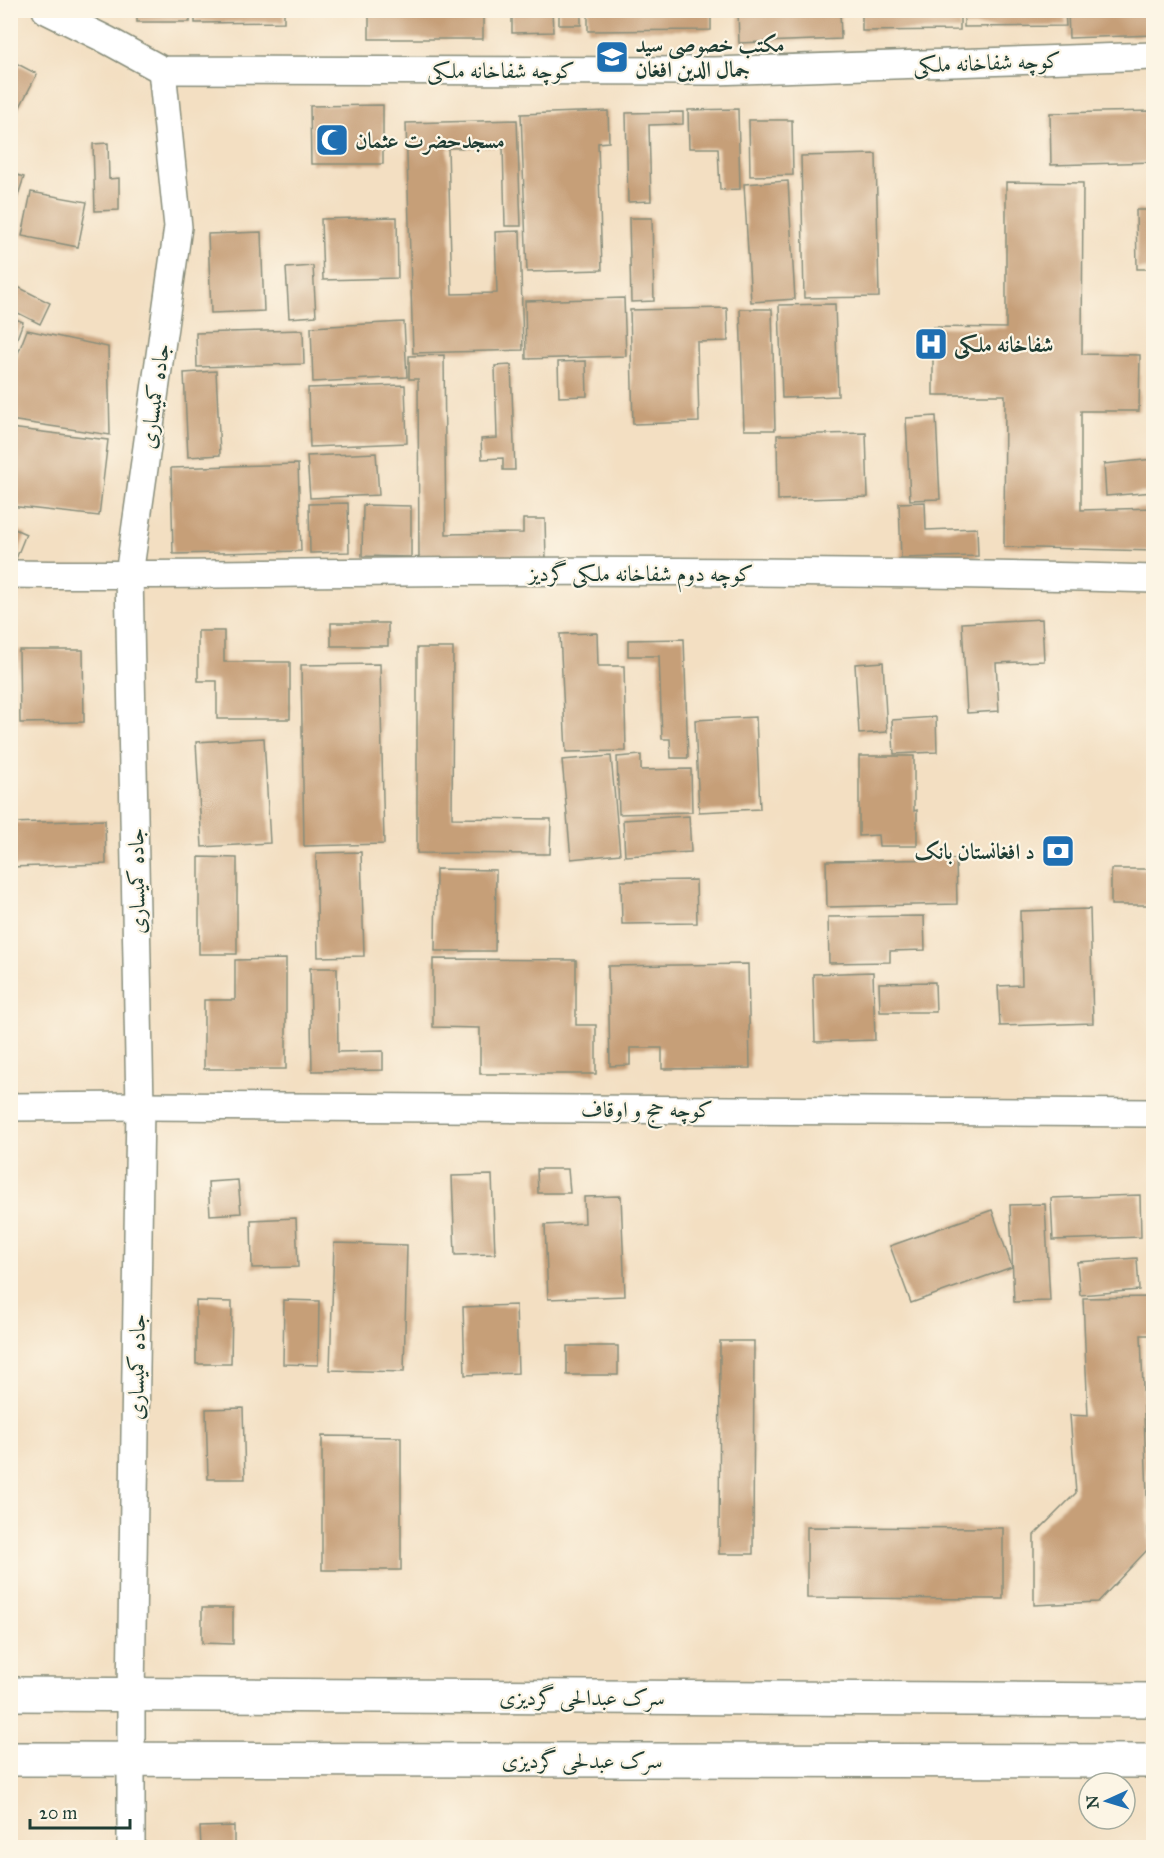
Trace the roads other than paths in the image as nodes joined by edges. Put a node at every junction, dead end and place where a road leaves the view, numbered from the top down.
1 (46, 10) edge
2 (1154, 56) edge
3 (162, 70) junction
4 (10, 574) edge
5 (129, 575) junction
6 (1154, 579) edge
7 (140, 1106) junction
8 (10, 1107) edge
9 (1154, 1113) edge
10 (10, 1694) edge
11 (131, 1695) junction
12 (1154, 1700) edge
13 (10, 1759) edge
14 (132, 1760) junction
15 (1154, 1761) edge
16 (131, 1848) edge

1 - 3 street, کوچه شفاخانه ملکی
2 - 3 street, کوچه شفاخانه ملکی
3 - 5 street, جاده کمیساری
4 - 5 street, کوچه دوم شفاخانه ملکی گردیز
5 - 6 street, کوچه دوم شفاخانه ملکی گردیز
5 - 7 street, جاده کمیساری
7 - 8 street, کوچه حج و اوقاف
7 - 9 street, کوچه حج و اوقاف
7 - 11 street, جاده کمیساری
10 - 11 main road, سرک عبدالحی گردیزی
11 - 12 main road, سرک عبدالحی گردیزی
11 - 14 street, جاده کمیساری
13 - 14 main road, سرک عبدلحی گردیزی
14 - 15 main road, سرک عبدلحی گردیزی
14 - 16 street, جاده کمیساری

